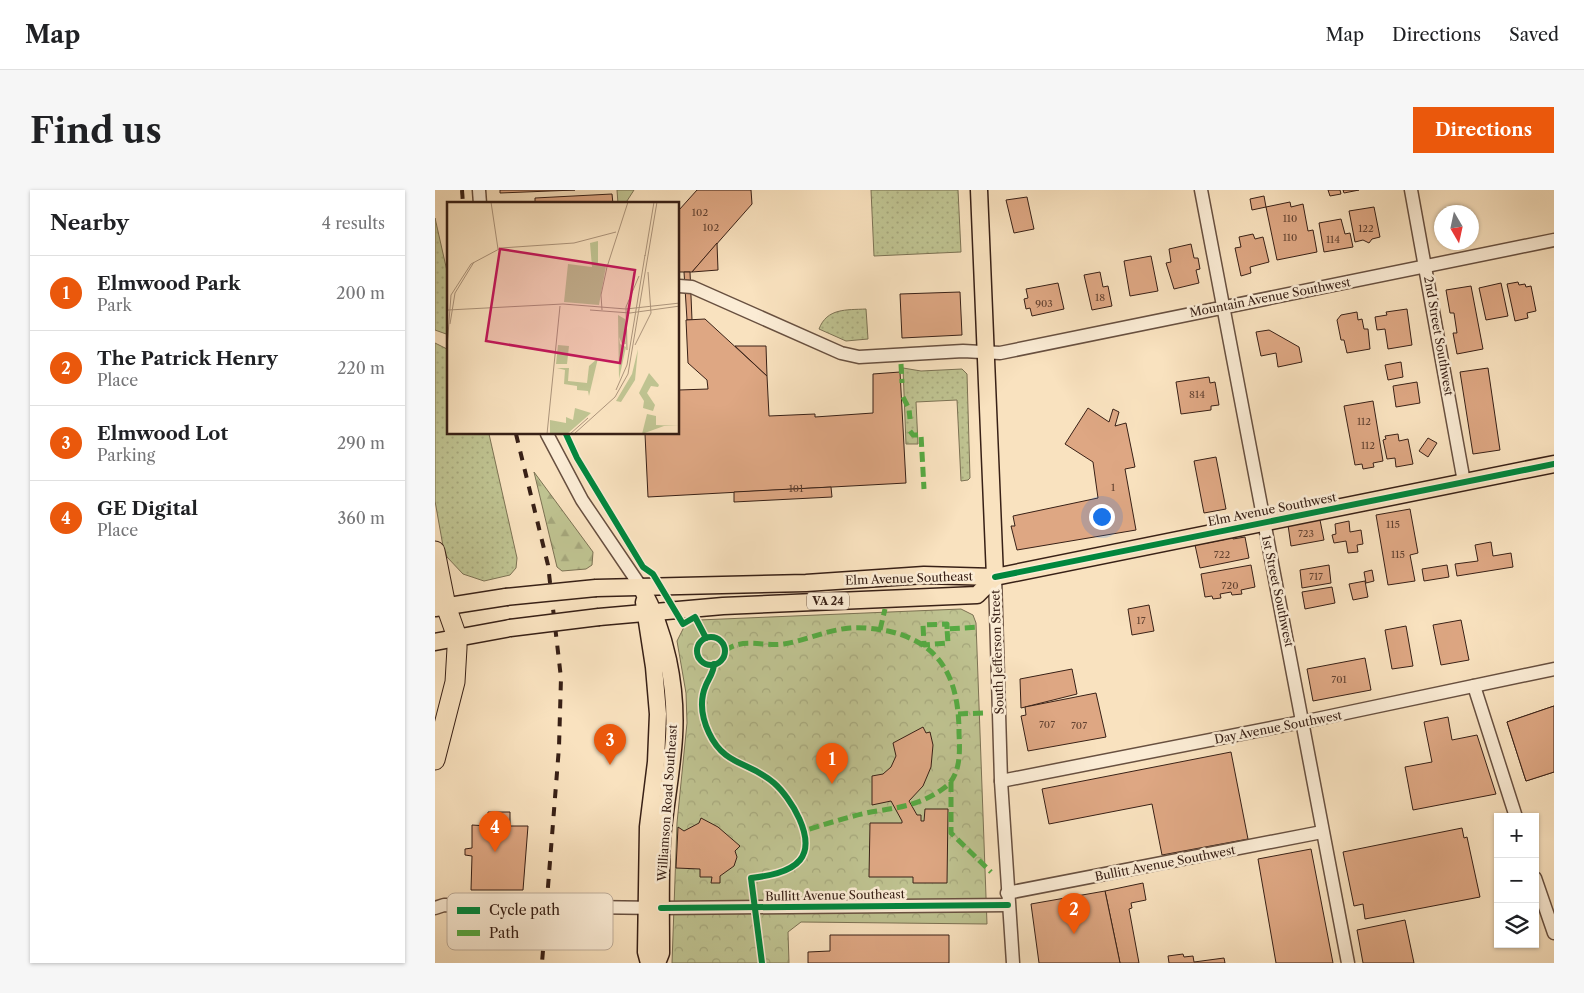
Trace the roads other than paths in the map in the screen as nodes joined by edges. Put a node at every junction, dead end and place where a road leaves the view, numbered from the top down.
1 (979, 190) edge
2 (1201, 190) edge
3 (1411, 190) edge
4 (1554, 240) edge
5 (1427, 266) junction
6 (680, 286) edge
7 (1224, 307) junction
8 (986, 353) junction
9 (548, 435) edge
10 (1554, 464) edge
11 (1464, 482) junction
12 (1264, 522) junction
13 (435, 551) edge
14 (995, 577) junction
15 (641, 587) junction
16 (441, 607) edge
17 (650, 612) junction
18 (457, 637) junction
19 (435, 642) edge
20 (1554, 669) edge
21 (1474, 686) junction
22 (1302, 722) junction
23 (435, 760) edge
24 (1001, 781) junction
25 (1515, 813) edge
26 (1322, 832) junction
27 (1539, 890) edge
28 (1008, 899) junction
29 (447, 905) edge
30 (613, 907) edge
31 (435, 908) edge
32 (654, 908) junction
33 (1554, 933) edge
34 (649, 963) edge
35 (657, 963) edge
36 (1013, 963) edge
37 (1348, 963) edge

1 - 8 main road, South Jefferson Street
2 - 7 street, 1st Street Southwest
3 - 5 street, 2nd Street Southwest
4 - 5 street, Mountain Avenue Southwest
5 - 7 street, Mountain Avenue Southwest
5 - 11 street, 2nd Street Southwest
6 - 8 street, Mountain Avenue Southwest
7 - 8 street, Mountain Avenue Southwest
7 - 12 street, 1st Street Southwest
8 - 14 main road, South Jefferson Street
9 - 15 street, Williamson Road Southeast
10 - 11 main road, Elm Avenue Southwest
11 - 12 main road, Elm Avenue Southwest
12 - 14 main road, Elm Avenue Southwest
12 - 22 street, 1st Street Southwest
13 - 16 highway
14 - 15 main road, Elm Avenue Southeast / VA 24
14 - 17 main road, Elm Avenue Southeast / VA 24
14 - 24 street, South Jefferson Street
15 - 16 main road, Elm Avenue Southeast / VA 24, bridge
15 - 17 main road, Williamson Road Southeast
16 - 18 highway
17 - 18 main road, Elm Avenue Southeast / VA 24, bridge
17 - 32 main road, Williamson Road Southeast
18 - 19 main road, Elm Avenue Southeast / VA 24
18 - 23 highway
20 - 21 street, Day Avenue Southwest
21 - 22 street, Day Avenue Southwest
21 - 25 street
22 - 24 street, Day Avenue Southwest
22 - 26 street, 1st Street Southwest
24 - 28 street, South Jefferson Street
26 - 28 street, Bullitt Avenue Southwest
26 - 37 street, 1st Street Southwest
27 - 33 street
28 - 32 street, Bullitt Avenue Southeast
28 - 36 street, South Jefferson Street
29 - 31 street, Bullitt Avenue Southeast
30 - 32 street, Bullitt Avenue Southeast
32 - 34 main road, Williamson Road Southeast
32 - 35 main road, Williamson Road Southeast

